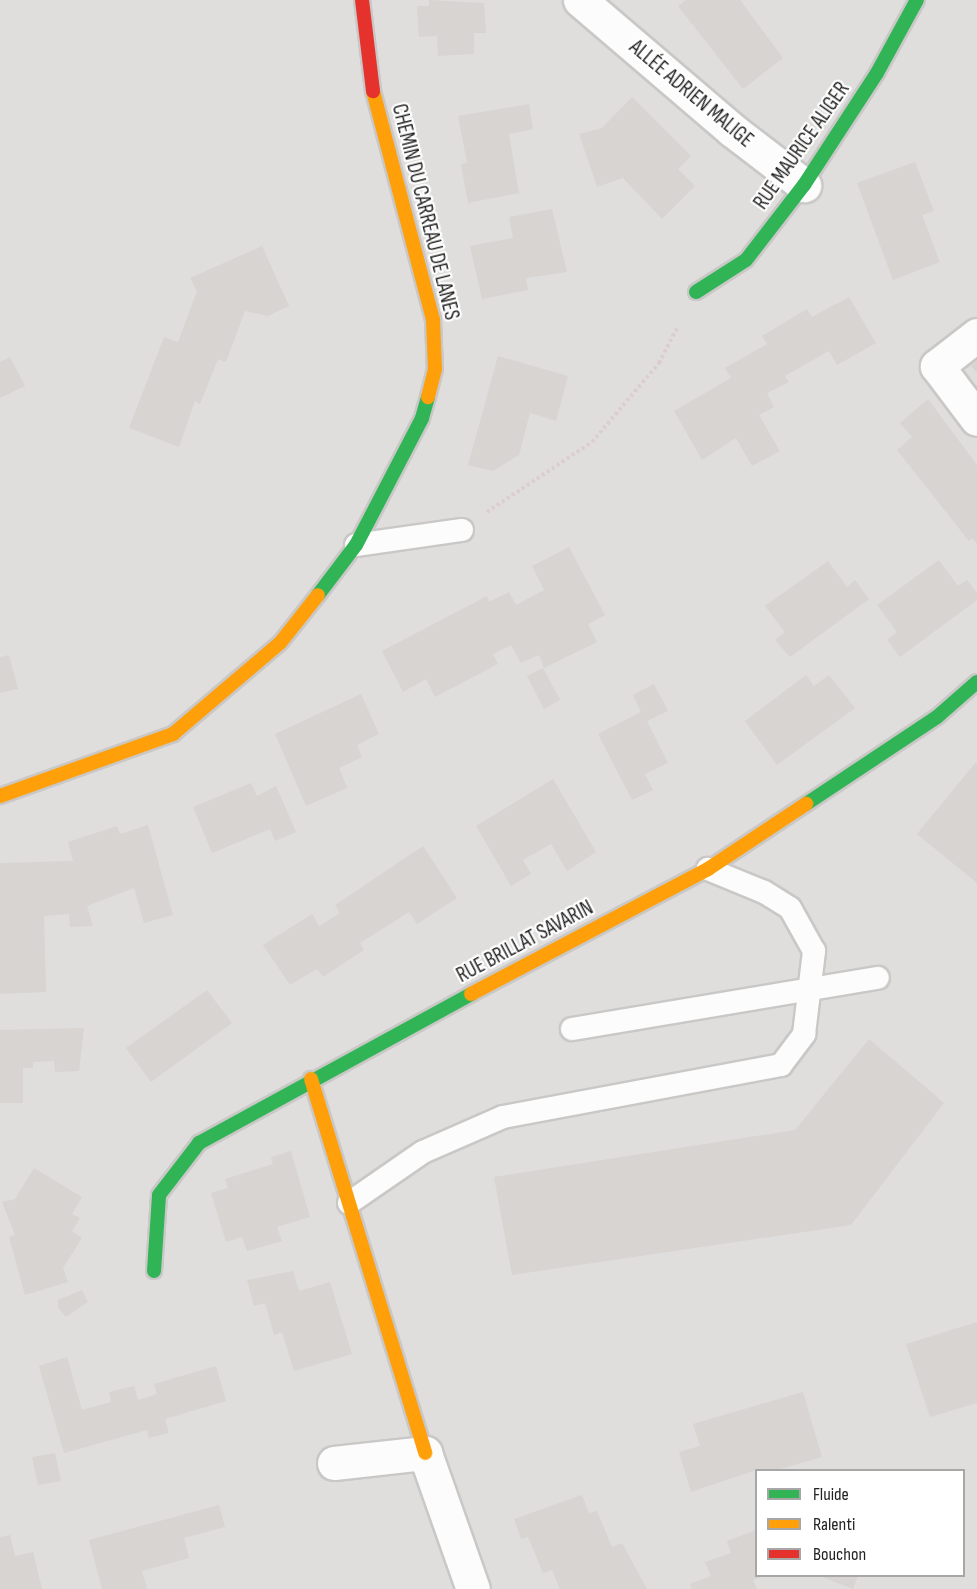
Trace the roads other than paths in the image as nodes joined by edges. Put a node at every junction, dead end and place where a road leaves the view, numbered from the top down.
1 (362, 0) edge
2 (580, 0) edge
3 (916, 0) edge
4 (804, 185) junction
5 (696, 292) road end
6 (977, 335) edge
7 (977, 419) edge
8 (462, 530) road end
9 (356, 545) junction
10 (977, 682) edge
11 (0, 796) edge
12 (708, 869) junction
13 (878, 978) dead end
14 (809, 990) junction
15 (572, 1029) dead end
16 (311, 1079) junction
17 (349, 1203) junction
18 (154, 1271) dead end
19 (425, 1453) junction
20 (334, 1463) dead end
21 (473, 1589) edge

1 - 9 street, CHEMIN DU CARREAU DE LANES
2 - 4 street, ALLÉE ADRIEN MALIGE
3 - 4 street, RUE MAURICE ALIGER
4 - 5 street, RUE MAURICE ALIGER
6 - 7 street
8 - 9 lane
9 - 11 street, CHEMIN DU CARREAU DE LANES
10 - 12 street, RUE BRILLAT SAVARIN
12 - 14 lane
12 - 16 street, RUE BRILLAT SAVARIN
13 - 14 lane
14 - 15 lane
14 - 17 lane
16 - 17 street
16 - 18 street, RUE BRILLAT SAVARIN
17 - 19 street
19 - 20 street
19 - 21 street

